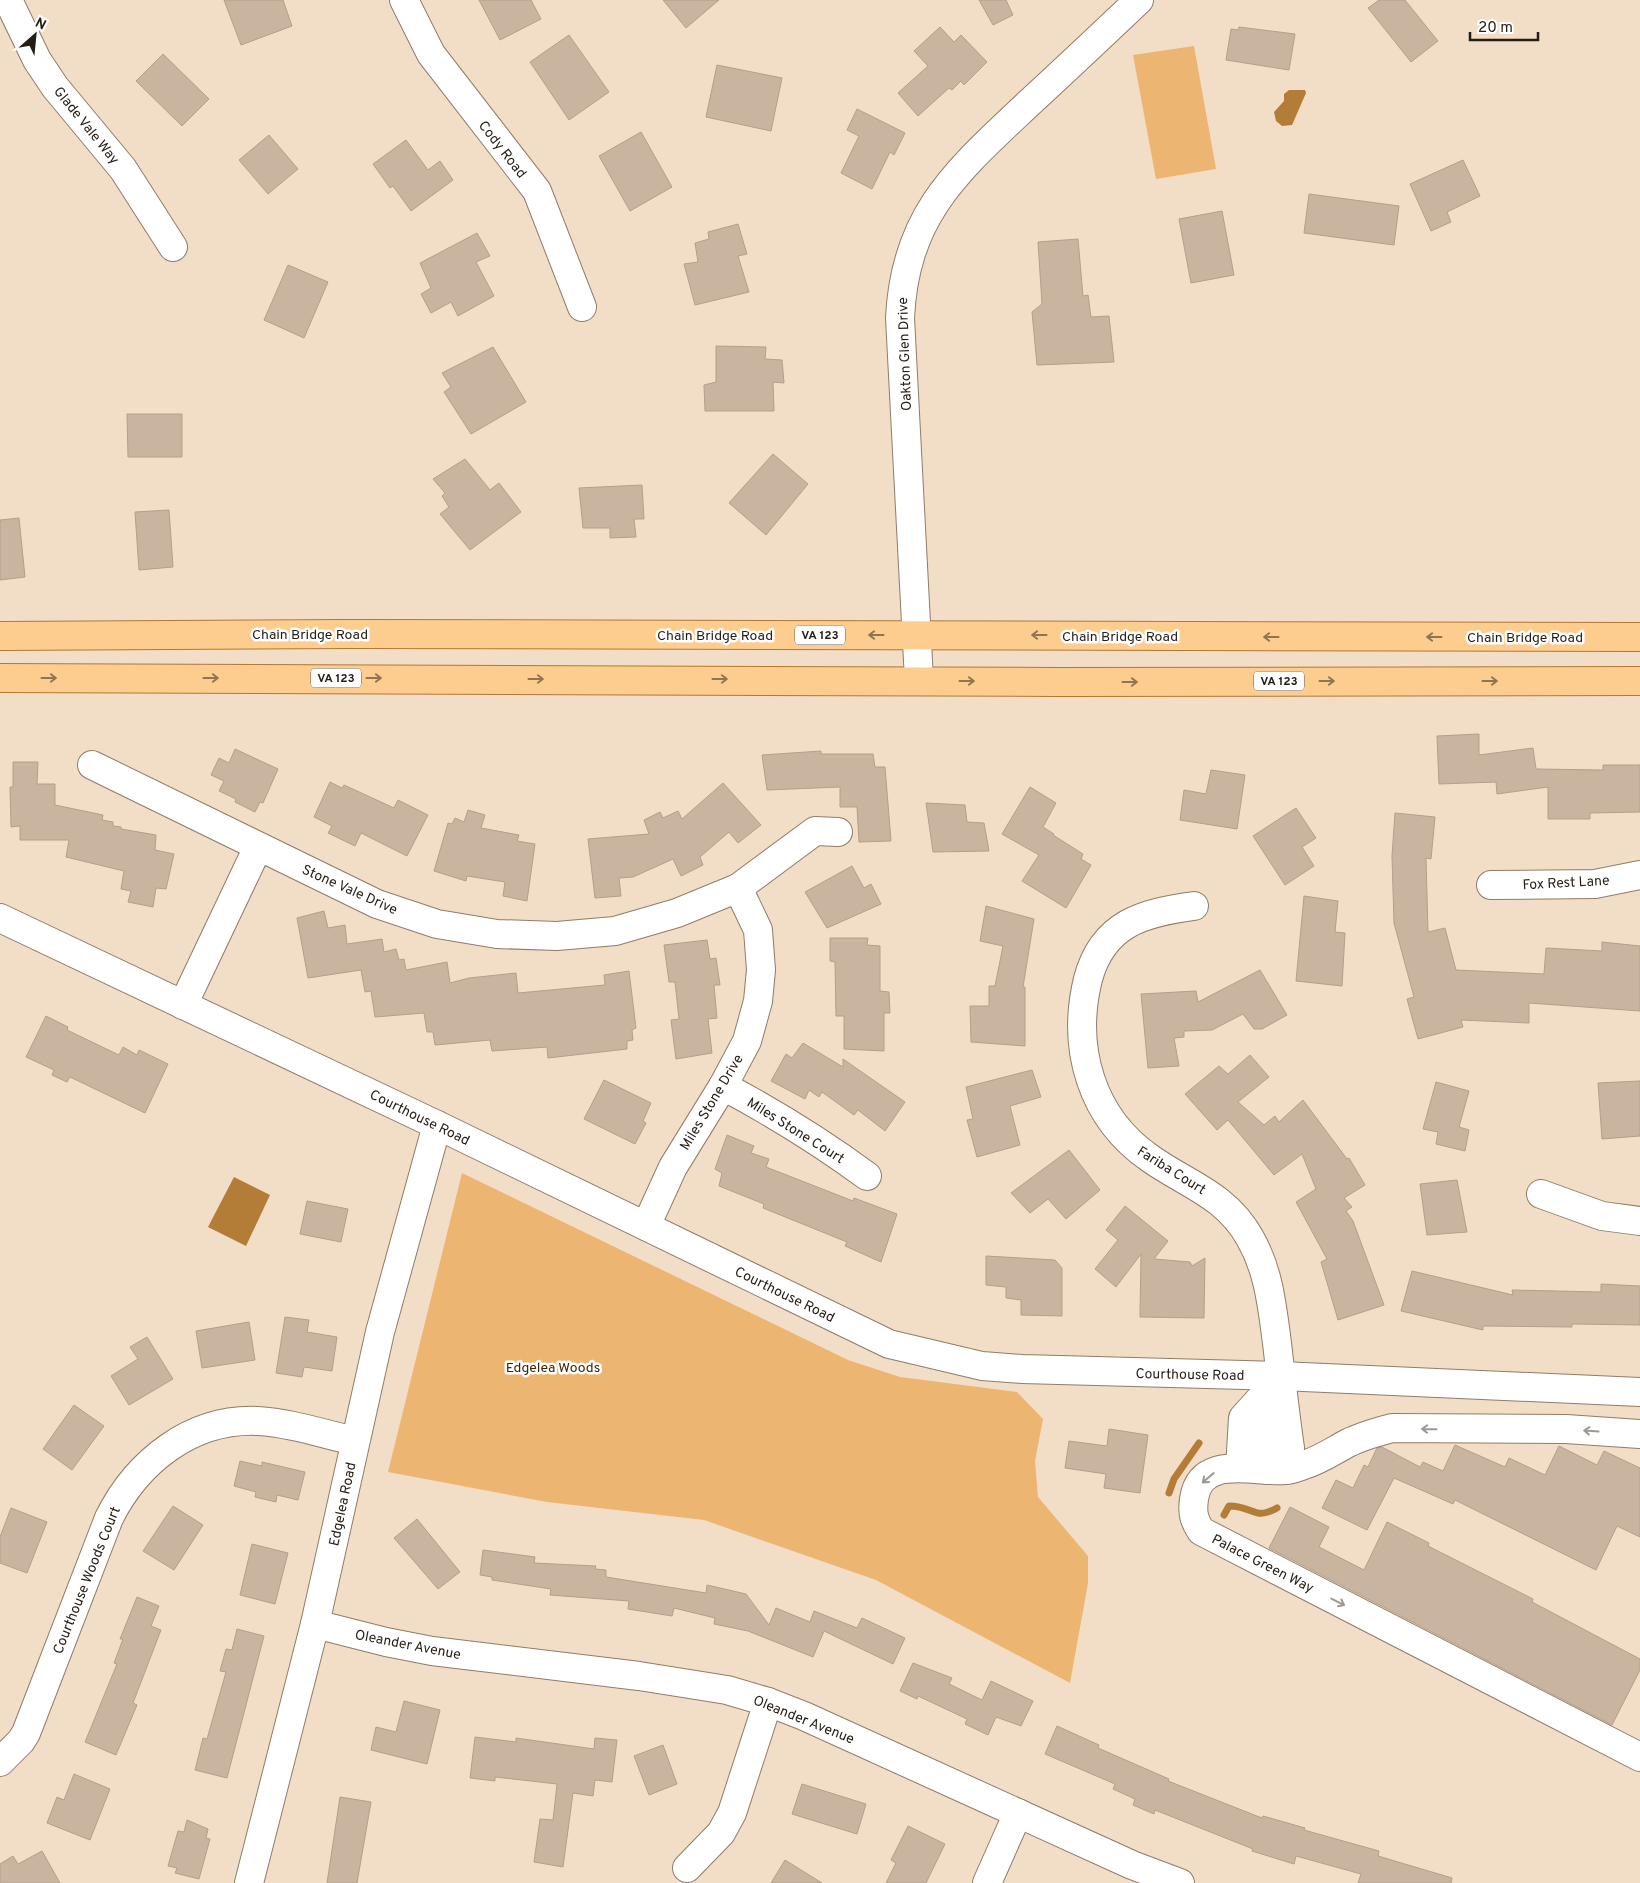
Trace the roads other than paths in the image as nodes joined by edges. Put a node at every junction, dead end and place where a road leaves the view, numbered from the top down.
1 (404, 0) edge
2 (1139, 0) edge
3 (18, 4) edge
4 (173, 247) dead end
5 (582, 307) dead end
6 (917, 635) junction
7 (0, 636) edge
8 (1640, 637) edge
9 (0, 678) edge
10 (919, 680) junction
11 (1640, 681) edge
12 (92, 765) dead end
13 (838, 832) dead end
14 (258, 847) junction
15 (1640, 875) edge
16 (1491, 885) dead end
17 (738, 888) junction
18 (1194, 906) dead end
19 (0, 918) edge
20 (183, 1005) junction
21 (723, 1086) junction
22 (437, 1125) junction
23 (867, 1176) dead end
24 (1541, 1194) dead end
25 (1640, 1221) edge
26 (646, 1226) junction
27 (1281, 1376) junction
28 (1640, 1392) edge
29 (1640, 1434) edge
30 (355, 1441) junction
31 (1240, 1468) junction
32 (1276, 1470) junction
33 (315, 1624) junction
34 (768, 1702) junction
35 (1640, 1757) edge
36 (0, 1762) edge
37 (1018, 1813) junction
38 (687, 1868) dead end
39 (249, 1883) edge
40 (987, 1883) edge
41 (1180, 1883) edge

1 - 5 street, Cody Road
2 - 6 street, Oakton Glen Drive
3 - 4 street, Glade Vale Way
6 -> 7 main road, Chain Bridge Road / VA 123
8 -> 6 main road, Chain Bridge Road / VA 123
6 - 10 street, Oakton Glen Drive
9 -> 10 main road, VA 123
10 -> 11 main road, VA 123
12 - 14 street, Stone Vale Drive
13 - 17 street, Stone Vale Drive
14 - 17 street, Stone Vale Drive
14 - 20 street
15 - 16 street, Fox Rest Lane
17 - 21 street, Miles Stone Drive
18 - 27 street, Fariba Court
19 - 20 street, Courthouse Road
20 - 22 street, Courthouse Road
21 - 23 street, Miles Stone Court
21 - 26 street, Miles Stone Drive
22 - 26 street, Courthouse Road
22 - 30 street, Edgelea Road
24 - 25 street
26 - 27 street, Courthouse Road
27 - 28 street, Courthouse Road
27 - 31 street
27 - 32 street
29 -> 32 street, Palace Green Way
30 - 33 street, Edgelea Road
30 - 36 street, Courthouse Woods Court
31 - 32 street, Palace Green Way
31 -> 35 street, Palace Green Way
33 - 34 street, Oleander Avenue
33 - 39 street, Edgelea Road
34 - 37 street, Oleander Avenue
34 - 38 street
37 - 40 street
37 - 41 street, Oleander Avenue

